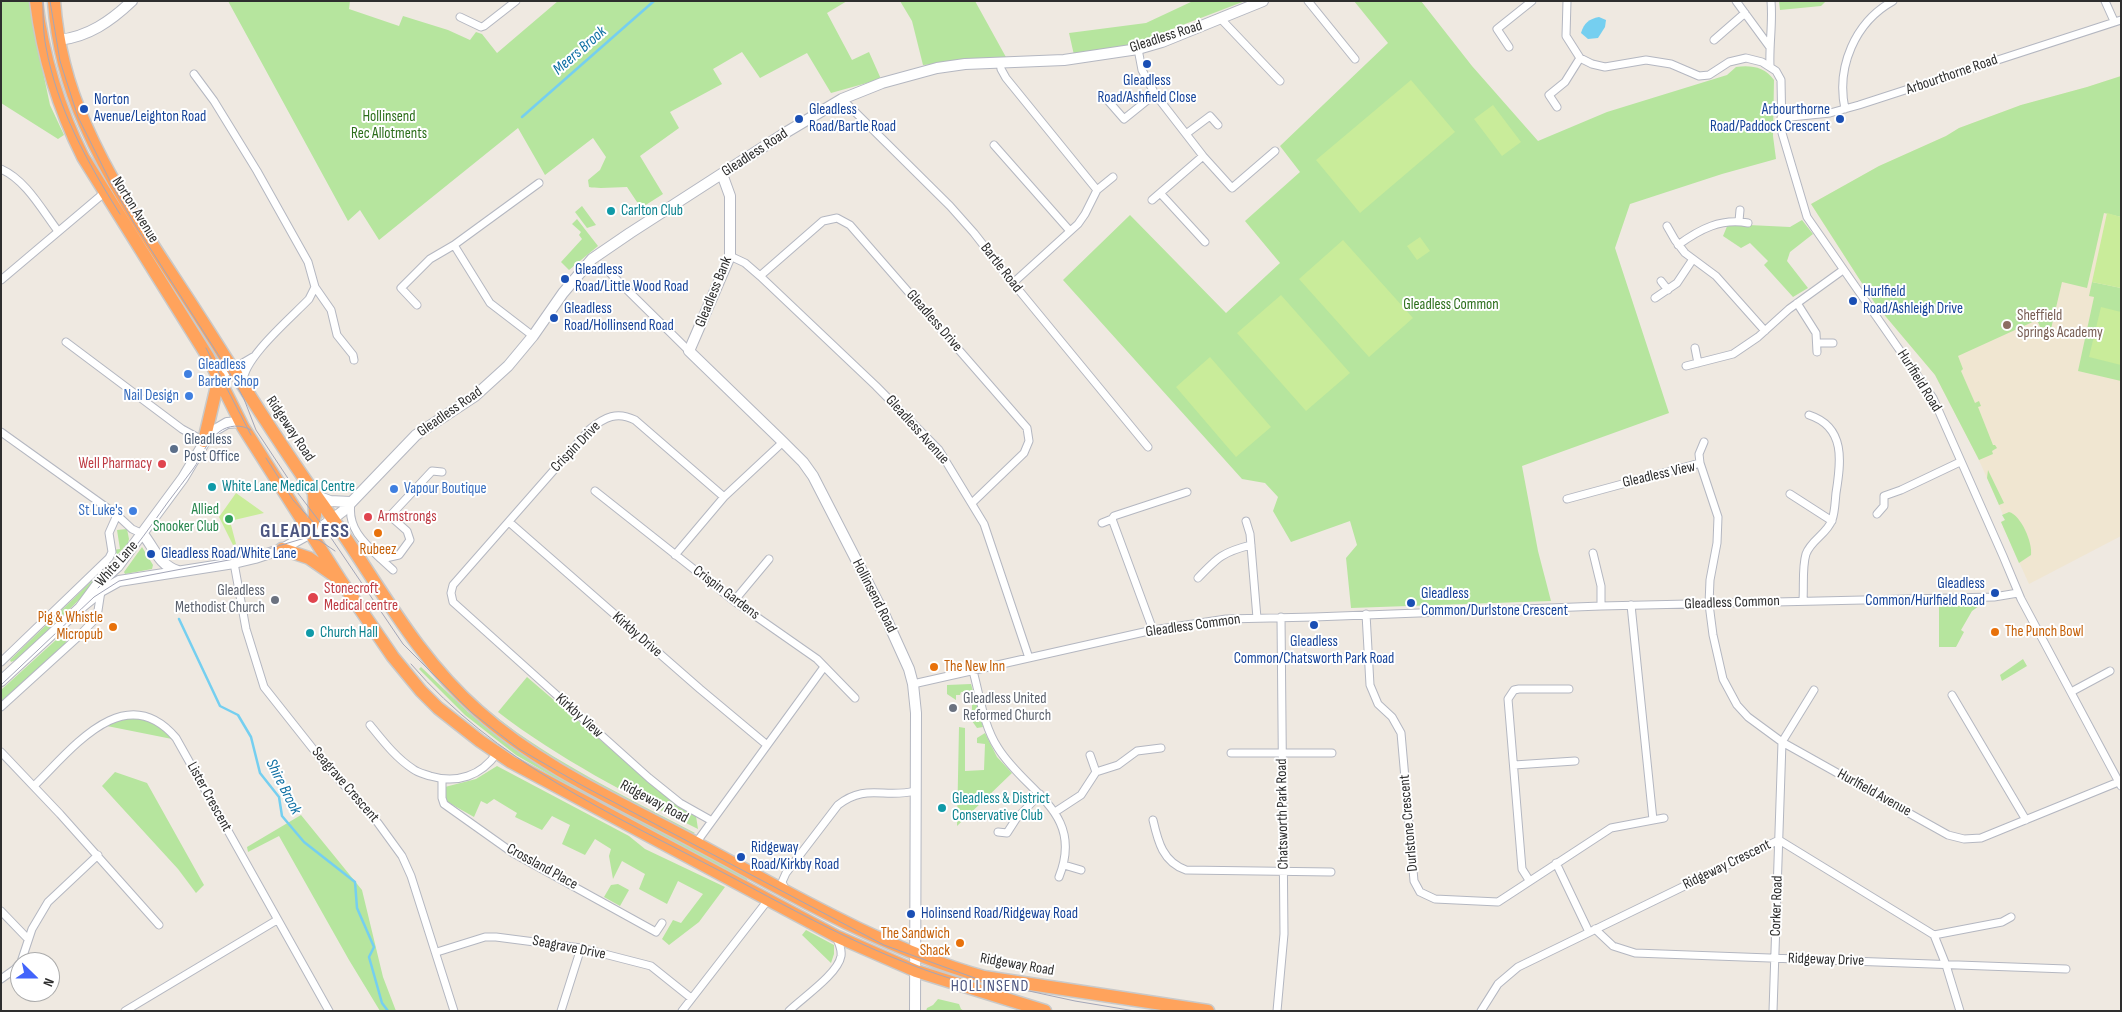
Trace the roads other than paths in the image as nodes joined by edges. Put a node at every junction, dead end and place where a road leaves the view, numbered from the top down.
1 (36, 1) edge
2 (54, 1) edge
3 (132, 1) edge
4 (516, 1) edge
5 (1263, 1) edge
6 (1308, 1) edge
7 (1532, 1) edge
8 (1567, 1) edge
9 (1736, 1) edge
10 (1771, 1) edge
11 (1894, 1) edge
12 (2105, 1) edge
13 (1745, 13) junction
14 (460, 17) dead end
15 (1220, 18) junction
16 (2118, 20) edge
17 (73, 39) junction
18 (59, 40) junction
19 (1714, 40) dead end
20 (1769, 46) junction
21 (1509, 47) dead end
22 (1138, 48) junction
23 (1580, 58) junction
24 (46, 59) junction
25 (1355, 59) dead end
26 (63, 60) junction
27 (1000, 62) junction
28 (1770, 66) junction
29 (194, 74) dead end
30 (1280, 81) dead end
31 (1156, 94) junction
32 (1103, 95) dead end
33 (842, 99) junction
34 (1557, 107) dead end
35 (1845, 109) junction
36 (1781, 118) junction
37 (1218, 125) dead end
38 (1186, 134) junction
39 (994, 145) dead end
40 (1275, 151) dead end
41 (1203, 156) junction
42 (1, 169) edge
43 (722, 174) junction
44 (1113, 176) dead end
45 (539, 183) dead end
46 (1097, 190) junction
47 (104, 193) junction
48 (1160, 193) junction
49 (1152, 200) dead end
50 (1740, 210) dead end
51 (1739, 221) junction
52 (1748, 223) dead end
53 (1667, 226) dead end
54 (58, 231) junction
55 (1070, 231) junction
56 (1205, 242) dead end
57 (454, 245) junction
58 (1678, 245) junction
59 (730, 256) junction
60 (1693, 259) junction
61 (1842, 270) junction
62 (609, 272) dead end
63 (760, 276) junction
64 (1, 280) edge
65 (1661, 281) dead end
66 (1013, 284) junction
67 (314, 287) junction
68 (1668, 290) junction
69 (1654, 298) dead end
70 (1797, 303) junction
71 (417, 306) dead end
72 (1765, 331) junction
73 (533, 336) junction
74 (66, 342) dead end
75 (1818, 343) junction
76 (1833, 343) dead end
77 (1694, 348) dead end
78 (689, 351) junction
79 (1817, 352) dead end
80 (253, 357) junction
81 (354, 360) dead end
82 (1698, 363) junction
83 (1686, 366) dead end
84 (232, 368) junction
85 (219, 377) junction
86 (243, 387) junction
87 (1809, 415) dead end
88 (241, 422) junction
89 (1, 432) edge
90 (273, 433) junction
91 (204, 441) junction
92 (783, 442) junction
93 (1704, 442) dead end
94 (1148, 448) dead end
95 (1960, 462) junction
96 (1700, 463) junction
97 (442, 472) dead end
98 (595, 491) dead end
99 (1187, 492) dead end
100 (314, 494) junction
101 (1790, 494) dead end
102 (724, 497) junction
103 (1567, 499) dead end
104 (351, 502) junction
105 (972, 503) junction
106 (1877, 514) dead end
107 (117, 515) junction
108 (332, 519) junction
109 (1112, 519) junction
110 (1246, 521) dead end
111 (1832, 521) junction
112 (509, 522) junction
113 (1102, 522) dead end
114 (143, 534) junction
115 (310, 534) junction
116 (1251, 545) junction
117 (282, 548) junction
118 (1593, 552) dead end
119 (675, 555) junction
120 (381, 559) junction
121 (769, 559) dead end
122 (234, 563) junction
123 (393, 570) dead end
124 (178, 571) junction
125 (1198, 578) dead end
126 (341, 581) junction
127 (101, 591) junction
128 (2018, 593) junction
129 (1803, 600) junction
130 (734, 601) junction
131 (453, 602) joint
132 (1709, 604) junction
133 (1632, 605) junction
134 (1602, 606) junction
135 (80, 608) junction
136 (1366, 614) junction
137 (1281, 617) junction
138 (1257, 618) junction
139 (1153, 630) junction
140 (1029, 658) junction
141 (1, 662) edge
142 (824, 667) junction
143 (973, 671) junction
144 (2110, 671) dead end
145 (4, 675) edge
146 (913, 684) junction
147 (1569, 689) dead end
148 (1814, 690) dead end
149 (2071, 692) junction
150 (1952, 694) dead end
151 (855, 698) dead end
152 (1, 707) edge
153 (370, 726) dead end
154 (1782, 742) junction
155 (768, 745) junction
156 (1161, 748) dead end
157 (1, 752) edge
158 (1282, 752) junction
159 (1332, 752) dead end
160 (498, 753) junction
161 (1231, 753) dead end
162 (1090, 755) dead end
163 (1575, 762) dead end
164 (1514, 765) junction
165 (1096, 772) junction
166 (442, 780) junction
167 (2120, 782) edge
168 (34, 786) junction
169 (915, 791) junction
170 (1040, 794) junction
171 (1055, 812) junction
172 (1664, 818) dead end
173 (1153, 820) dead end
174 (1653, 820) junction
175 (2026, 820) junction
176 (712, 821) junction
177 (998, 832) dead end
178 (1778, 840) junction
179 (696, 843) junction
180 (98, 855) junction
181 (1556, 864) junction
182 (1064, 865) junction
183 (1081, 870) dead end
184 (1284, 871) junction
185 (1331, 872) dead end
186 (1059, 877) dead end
187 (1529, 880) junction
188 (786, 890) junction
189 (768, 900) junction
190 (1, 911) edge
191 (2011, 917) dead end
192 (277, 920) junction
193 (662, 923) dead end
194 (159, 925) dead end
195 (1592, 930) junction
196 (1934, 935) junction
197 (836, 936) junction
198 (28, 939) junction
199 (581, 948) junction
200 (24, 952) edge
201 (436, 952) junction
202 (916, 955) junction
203 (1775, 958) junction
204 (1946, 965) junction
205 (2066, 969) dead end
206 (916, 971) junction
207 (691, 998) junction
208 (125, 1011) edge
209 (329, 1011) edge
210 (454, 1011) edge
211 (561, 1011) edge
212 (682, 1011) edge
213 (789, 1011) edge
214 (915, 1011) edge
215 (1045, 1011) edge
216 (1208, 1011) edge
217 (1277, 1011) edge
218 (1481, 1011) edge
219 (1774, 1011) edge
220 (1960, 1011) edge

1 - 24 highway, Norton Avenue
2 - 18 highway, Norton Avenue
3 - 17 main road
4 - 14 street
5 - 15 main road, Gleadless Road
6 - 25 street
7 - 21 street
8 - 23 street
9 - 13 street
10 - 20 street, Hurlfield Road
11 - 35 street
12 - 16 street
13 - 19 street
13 - 20 street
15 - 22 main road, Gleadless Road
15 - 30 street
16 - 35 street, Arbourthorne Road
17 - 18 main road
17 - 26 main road
18 - 24 highway
18 - 26 highway, Norton Avenue
20 - 28 street, Hurlfield Road
22 - 27 main road, Gleadless Road
22 - 31 street
23 - 28 street
23 - 34 street
24 - 47 highway, Norton Avenue
26 - 84 highway, Norton Avenue
27 - 33 main road, Gleadless Road
27 - 46 street
28 - 36 street, Hurlfield Road
29 - 67 street
31 - 32 street
31 - 38 street
33 - 43 main road, Gleadless Road
33 - 66 street, Bartle Road
35 - 36 street, Arbourthorne Road
36 - 61 street, Hurlfield Road
37 - 38 street
38 - 41 street
39 - 55 street
40 - 41 street
41 - 48 street
42 - 54 street
43 - 59 main road, Gleadless Bank
43 - 73 main road, Gleadless Road
44 - 46 street
45 - 57 street
46 - 55 street
47 - 54 street
47 - 85 highway, Norton Avenue
48 - 49 street
48 - 56 street
50 - 51 street
51 - 52 street
51 - 58 street
53 - 58 street
54 - 64 street
55 - 66 street
57 - 71 street
57 - 73 street
58 - 60 street
59 - 63 street, Gleadless Avenue
59 - 78 main road, Gleadless Bank
60 - 68 street
60 - 72 street
61 - 70 street
61 - 95 street, Hurlfield Road
62 - 78 street, Hollinsend Road
63 - 105 street, Gleadless Avenue
63 - 105 street, Gleadless Drive
65 - 68 street
66 - 94 street, Bartle Road
67 - 80 street
67 - 81 street
68 - 69 street
70 - 72 street
70 - 75 street
72 - 82 street
73 - 104 main road, Gleadless Road
74 - 91 street
75 - 76 street
75 - 79 street
77 - 82 street
78 - 92 main road, Hollinsend Road
80 - 84 street
80 - 86 street
82 - 83 street
84 - 85 street
84 - 86 highway, Norton Avenue
85 - 88 highway, Norton Avenue
85 - 91 highway
86 - 90 highway, Ridgeway Road
87 - 111 street
88 - 90 highway
88 - 91 main road, White Lane
88 - 115 highway, Ridgeway Road
89 - 107 street
90 - 100 highway, Ridgeway Road
91 - 114 main road, White Lane
92 - 102 street
92 - 146 main road, Hollinsend Road
93 - 96 street
95 - 106 street
95 - 128 street, Hurlfield Road
96 - 103 street, Gleadless View
96 - 132 street, Gleadless View
97 - 120 street
98 - 119 street, Crispin Gardens
99 - 109 street
100 - 104 main road
100 - 108 highway, Ridgeway Road
100 - 115 highway
101 - 111 street
102 - 112 street, Crispin Drive
102 - 119 street
104 - 108 main road, Gleadless Road
104 - 120 street
105 - 140 street, Gleadless Avenue
107 - 114 street
107 - 141 street, White Lane
108 - 115 main road, Gleadless Road
108 - 179 highway, Ridgeway Road
109 - 113 street
109 - 139 street
110 - 116 street
111 - 129 street
112 - 131 street, Crispin Drive
112 - 155 street, Kirkby Drive
114 - 124 main road
114 - 135 main road, White Lane
115 - 117 main road, Gleadless Road
115 - 126 highway, Ridgeway Road
116 - 125 street
116 - 138 street
117 - 122 main road, Gleadless Road
117 - 126 highway
118 - 134 street
119 - 130 street, Crispin Gardens
120 - 123 street
121 - 130 street
122 - 124 main road, Gleadless Road
122 - 201 street, Seagrave Crescent
124 - 127 main road, Gleadless Road
126 - 160 highway, Ridgeway Road
127 - 135 main road, Gleadless Road
127 - 152 street, White Lane
128 - 129 street, Gleadless Common
128 - 149 street, Hurlfield Road
129 - 132 street, Gleadless Common
130 - 142 street, Crispin Gardens
131 - 176 street, Kirkby View
132 - 133 street, Gleadless Common
132 - 154 street, Hurlfield Avenue
133 - 134 street, Gleadless Common
133 - 174 street
134 - 136 street, Gleadless Common
135 - 145 main road, White Lane
136 - 137 street, Gleadless Common
136 - 187 street, Durlstone Crescent
137 - 138 street, Gleadless Common
137 - 158 street, Chatsworth Park Road
138 - 139 street, Gleadless Common
139 - 140 street, Gleadless Common
140 - 143 street, Gleadless Common
142 - 151 street, Crispin Gardens
142 - 155 street
143 - 146 street, Gleadless Common
143 - 170 street
144 - 149 street
146 - 169 main road, Hollinsend Road
147 - 164 street
148 - 154 street
149 - 167 street, Hurlfield Road
150 - 175 street
153 - 166 street
154 - 175 street, Hurlfield Avenue
154 - 178 street, Corker Road
155 - 176 street
156 - 165 street
157 - 168 street
158 - 159 street
158 - 161 street
158 - 184 street, Chatsworth Park Road
160 - 166 street
160 - 189 highway, Ridgeway Road
162 - 165 street
163 - 164 street
164 - 187 street
165 - 171 street
166 - 193 street, Crossland Place
167 - 175 street, Hurlfield Avenue
168 - 180 street
168 - 192 street, Lister Crescent
169 - 188 street
169 - 202 main road, Hollinsend Road
170 - 171 street
170 - 177 street
171 - 182 street
172 - 174 street, Durlstone Crescent
173 - 184 street
174 - 181 street, Durlstone Crescent
176 - 179 street
178 - 195 street, Ridgeway Crescent
178 - 196 street, Ridgeway Crescent
178 - 203 street, Corker Road
179 - 188 highway, Ridgeway Road
180 - 194 street
180 - 198 street
181 - 187 street, Durlstone Crescent
181 - 195 street, Ridgeway Drive
182 - 183 street
182 - 186 street
184 - 185 street
184 - 217 street, Chatsworth Park Road
188 - 202 highway, Ridgeway Road
189 - 197 highway, Ridgeway Road
189 - 207 street
190 - 198 street
191 - 196 street
192 - 208 street
192 - 209 street, Lister Crescent
195 - 203 street, Ridgeway Drive
195 - 218 street, Ridgeway Crescent
196 - 204 street
197 - 206 highway, Ridgeway Road
197 - 213 street
198 - 200 street
199 - 201 street, Seagrave Drive
199 - 207 street, Seagrave Drive
199 - 211 street
201 - 210 street, Seagrave Crescent
202 - 206 main road, Hollinsend Road
202 - 216 highway, Ridgeway Road
203 - 204 street, Ridgeway Drive
203 - 219 street, Corker Road
204 - 205 street, Ridgeway Drive
204 - 220 street
206 - 214 main road, Hollinsend Road
206 - 215 highway, Ridgeway Road
207 - 212 street

